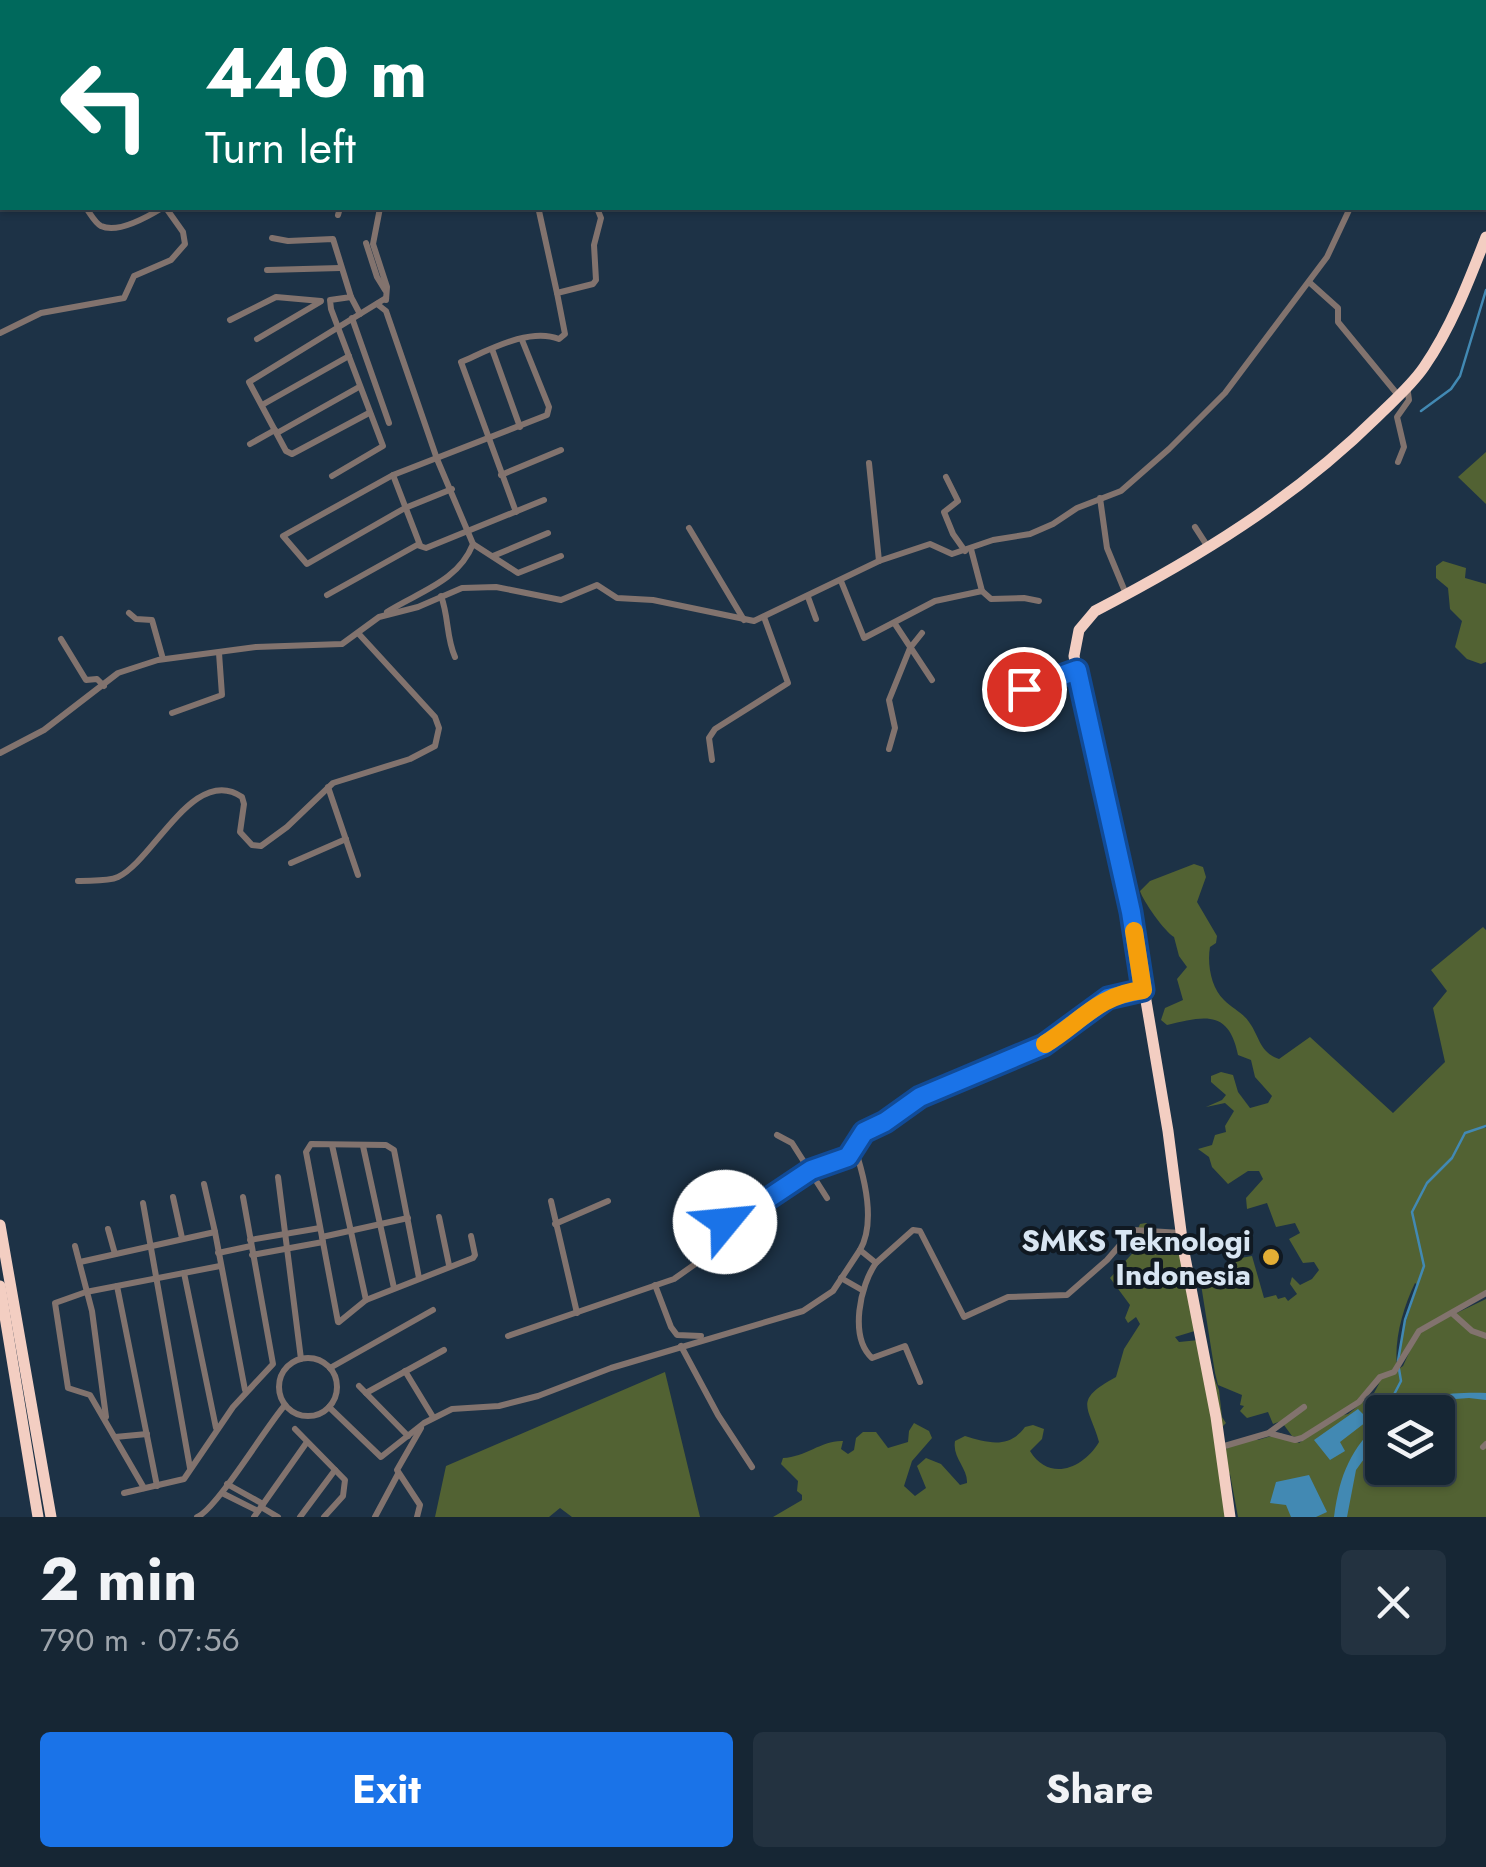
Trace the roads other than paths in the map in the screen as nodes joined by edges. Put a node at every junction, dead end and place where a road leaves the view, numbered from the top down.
1 (88, 210) edge
2 (160, 210) edge
3 (166, 210) edge
4 (380, 210) edge
5 (598, 210) edge
6 (1349, 210) edge
7 (539, 211) dead end
8 (1486, 236) edge
9 (272, 238) dead end
10 (366, 243) dead end
11 (340, 268) junction
12 (268, 270) dead end
13 (1309, 282) junction
14 (557, 293) junction
15 (386, 294) junction
16 (351, 297) junction
17 (325, 301) junction
18 (376, 304) junction
19 (386, 311) junction
20 (356, 316) junction
21 (230, 320) dead end
22 (336, 328) junction
23 (0, 333) edge
24 (257, 340) dead end
25 (522, 340) junction
26 (492, 349) junction
27 (349, 356) junction
28 (359, 387) junction
29 (1403, 391) junction
30 (262, 405) junction
31 (369, 412) junction
32 (389, 422) dead end
33 (520, 427) junction
34 (276, 432) junction
35 (486, 438) junction
36 (250, 444) dead end
37 (561, 450) dead end
38 (437, 459) junction
39 (869, 462) dead end
40 (1398, 462) dead end
41 (392, 475) junction
42 (332, 476) dead end
43 (501, 476) junction
44 (946, 477) dead end
45 (452, 489) junction
46 (1100, 498) junction
47 (544, 500) dead end
48 (406, 508) junction
49 (516, 512) junction
50 (690, 528) dead end
51 (1195, 528) dead end
52 (470, 531) junction
53 (548, 533) dead end
54 (473, 544) junction
55 (420, 546) junction
56 (1210, 549) junction
57 (968, 550) junction
58 (492, 556) junction
59 (561, 556) dead end
60 (879, 561) junction
61 (841, 580) junction
62 (982, 591) junction
63 (327, 595) dead end
64 (1126, 595) junction
65 (441, 596) junction
66 (808, 597) junction
67 (1040, 601) dead end
68 (129, 613) dead end
69 (764, 617) junction
70 (379, 618) junction
71 (816, 619) dead end
72 (744, 622) junction
73 (895, 624) junction
74 (922, 632) dead end
75 (358, 633) junction
76 (61, 639) dead end
77 (910, 648) junction
78 (219, 652) junction
79 (455, 657) dead end
80 (163, 659) junction
81 (1000, 663) dead end
82 (1077, 670) junction
83 (932, 680) dead end
84 (104, 686) junction
85 (172, 712) dead end
86 (889, 749) dead end
87 (0, 752) edge
88 (712, 760) dead end
89 (328, 787) junction
90 (346, 839) junction
91 (291, 863) dead end
92 (358, 875) dead end
93 (78, 881) dead end
94 (1143, 990) junction
95 (777, 1135) dead end
96 (332, 1145) junction
97 (362, 1146) junction
98 (855, 1148) junction
99 (811, 1170) junction
100 (278, 1177) dead end
101 (204, 1184) dead end
102 (174, 1197) dead end
103 (243, 1197) dead end
104 (827, 1198) dead end
105 (551, 1201) dead end
106 (608, 1202) dead end
107 (143, 1203) dead end
108 (439, 1217) dead end
109 (408, 1218) junction
110 (725, 1220) junction
111 (378, 1223) junction
112 (706, 1223) dead end
113 (555, 1224) junction
114 (0, 1225) edge
115 (108, 1229) dead end
116 (348, 1229) junction
117 (215, 1232) junction
118 (1181, 1233) junction
119 (287, 1234) junction
120 (322, 1236) junction
121 (471, 1236) dead end
122 (182, 1238) junction
123 (75, 1246) dead end
124 (150, 1246) junction
125 (251, 1247) junction
126 (288, 1248) junction
127 (860, 1250) junction
128 (218, 1252) junction
129 (115, 1254) junction
130 (80, 1262) junction
131 (876, 1264) junction
132 (220, 1266) junction
133 (449, 1266) junction
134 (184, 1272) junction
135 (155, 1278) junction
136 (419, 1278) junction
137 (841, 1278) junction
138 (656, 1285) junction
139 (0, 1286) edge
140 (118, 1286) junction
141 (394, 1288) junction
142 (863, 1290) junction
143 (86, 1292) junction
144 (1486, 1293) edge
145 (366, 1300) junction
146 (433, 1310) dead end
147 (577, 1312) junction
148 (1454, 1314) junction
149 (716, 1335) junction
150 (508, 1336) dead end
151 (1486, 1336) edge
152 (680, 1346) junction
153 (444, 1350) dead end
154 (301, 1359) junction
155 (330, 1368) junction
156 (405, 1371) junction
157 (920, 1382) dead end
158 (104, 1388) junction
159 (87, 1392) junction
160 (246, 1392) junction
161 (285, 1405) junction
162 (329, 1407) junction
163 (1304, 1407) dead end
164 (433, 1417) junction
165 (106, 1421) junction
166 (424, 1423) junction
167 (216, 1429) junction
168 (296, 1430) dead end
169 (1269, 1433) junction
170 (147, 1434) junction
171 (408, 1436) junction
172 (114, 1437) junction
173 (307, 1442) junction
174 (1221, 1447) junction
175 (752, 1467) dead end
176 (190, 1470) junction
177 (335, 1470) junction
178 (398, 1474) junction
179 (227, 1484) junction
180 (157, 1486) junction
181 (144, 1488) junction
182 (222, 1492) junction
183 (124, 1493) dead end
184 (259, 1510) edge
185 (1230, 1516) edge
186 (38, 1517) edge
187 (51, 1517) edge
188 (197, 1517) edge
189 (278, 1517) edge
190 (300, 1517) edge
191 (324, 1517) edge
192 (375, 1517) edge
193 (416, 1517) edge

1 - 2 street
3 - 23 street
4 - 15 street
5 - 14 street
6 - 13 street
7 - 14 street
8 - 29 highway
9 - 11 street
10 - 15 street
11 - 12 street
11 - 16 street
13 - 29 street
13 - 46 street
14 - 25 street
15 - 18 street
15 - 19 street
16 - 17 street
16 - 20 street
17 - 21 street
17 - 22 street
17 - 24 street
18 - 19 street
18 - 20 street
19 - 38 street
20 - 22 street
20 - 32 street
22 - 27 street
22 - 30 street
25 - 26 street
25 - 33 street
26 - 33 street
26 - 35 street
27 - 28 street
27 - 30 street
28 - 31 street
28 - 34 street
29 - 40 street
29 - 56 highway
30 - 34 street
31 - 34 street
31 - 42 street
33 - 35 street
34 - 36 street
35 - 38 street
35 - 43 street
37 - 43 street
38 - 41 street
38 - 45 street
39 - 60 street
41 - 48 street
41 - 48 street
43 - 49 street
44 - 57 street
45 - 48 street
45 - 52 street
46 - 57 street
46 - 64 street
47 - 49 street
48 - 55 street
49 - 52 street
50 - 72 street
51 - 56 street
52 - 54 street
52 - 55 street
53 - 58 street
54 - 58 street
54 - 70 street
55 - 63 street
56 - 64 highway
57 - 60 street
57 - 62 street
58 - 59 street
60 - 61 street
61 - 66 street
61 - 73 street
62 - 67 street
62 - 73 street
64 - 82 highway
65 - 70 street
65 - 72 street
65 - 79 street
66 - 69 street
66 - 71 street
68 - 80 street
69 - 72 street
69 - 88 street
70 - 75 street
73 - 77 street
74 - 77 street
75 - 78 street
75 - 89 street
76 - 84 street
77 - 83 street
77 - 86 street
78 - 80 street
78 - 85 street
80 - 84 street
81 - 82 street
82 - 94 highway
84 - 87 street
89 - 90 street
89 - 93 street
90 - 91 street
90 - 92 street
94 - 98 street
94 - 118 highway
95 - 99 street
96 - 97 street
96 - 116 street
96 - 120 street
97 - 109 street
97 - 111 street
98 - 99 street
98 - 127 street
99 - 104 street
99 - 110 street
100 - 119 street
101 - 117 street
102 - 122 street
103 - 125 street
105 - 113 street
106 - 113 street
107 - 124 street
108 - 133 street
109 - 111 street
109 - 136 street
110 - 112 street
110 - 138 street
111 - 116 street
111 - 141 street
113 - 147 street
114 - 187 highway
115 - 129 street
116 - 120 street
116 - 145 street
117 - 122 street
117 - 128 street
118 - 131 street
118 - 174 highway
119 - 120 street
119 - 125 street
119 - 126 street
120 - 126 street
120 - 145 street
121 - 133 street
122 - 124 street
123 - 130 street
124 - 129 street
124 - 135 street
125 - 126 street
125 - 128 street
125 - 160 street
126 - 154 street
127 - 131 street
127 - 137 street
128 - 132 street
129 - 130 street
130 - 143 street
131 - 142 street
132 - 134 street
132 - 160 street
133 - 136 street
134 - 135 street
134 - 167 street
135 - 140 street
135 - 176 street
136 - 141 street
137 - 142 street
137 - 149 street
138 - 147 street
138 - 149 street
139 - 186 highway
140 - 143 street
140 - 170 street
141 - 145 street
142 - 157 street
143 - 158 street
143 - 159 street
144 - 148 street
146 - 155 street
147 - 150 street
148 - 151 street
148 - 169 street
149 - 152 street
152 - 164 street
152 - 175 street
153 - 156 street
154 - 155 street
154 - 161 street
155 - 162 street
156 - 164 street
156 - 171 street
158 - 159 street
158 - 165 street
159 - 165 street
160 - 167 street
161 - 162 street
161 - 179 street
162 - 171 street
163 - 169 street
164 - 166 street
165 - 172 street
166 - 171 street
166 - 178 street
167 - 176 street
168 - 173 street
169 - 174 street
170 - 172 street
170 - 180 street
172 - 181 street
173 - 177 street
173 - 184 street
174 - 185 highway
176 - 180 street
177 - 190 street
177 - 191 street
178 - 192 street
178 - 193 street
179 - 182 street
179 - 184 street
180 - 181 street
181 - 183 street
182 - 184 street
182 - 188 street
184 - 189 street

